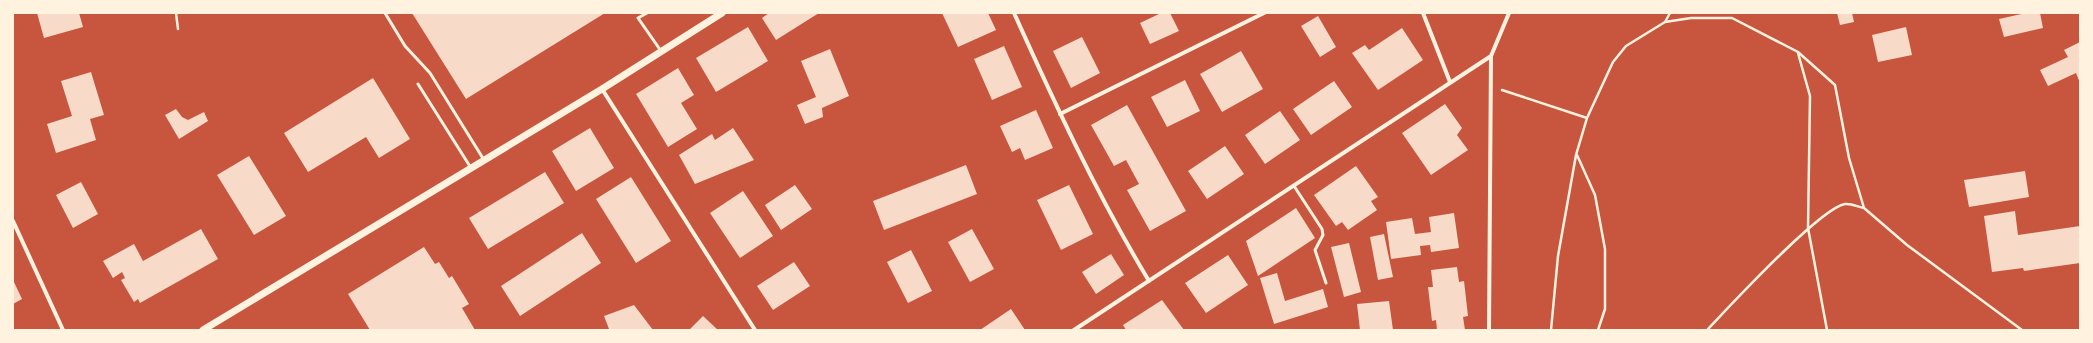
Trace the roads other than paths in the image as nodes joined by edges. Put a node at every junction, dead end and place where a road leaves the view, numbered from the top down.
1 (385, 13) edge
2 (647, 13) edge
3 (722, 13) edge
4 (1014, 13) edge
5 (1264, 13) edge
6 (1424, 13) edge
7 (1509, 13) edge
8 (662, 52) junction
9 (1491, 56) junction
10 (1450, 82) junction
11 (418, 84) dead end
12 (602, 89) junction
13 (1060, 114) junction
14 (484, 160) junction
15 (471, 168) junction
16 (1294, 186) junction
17 (13, 221) edge
18 (1149, 281) junction
19 (1326, 283) dead end
20 (63, 330) edge
21 (203, 330) edge
22 (755, 330) edge
23 (1074, 330) edge
24 (1490, 330) edge

1 - 14 lane
2 - 8 lane
3 - 8 street
4 - 13 street
5 - 13 street
6 - 10 street
7 - 9 street
8 - 12 street
9 - 10 street
9 - 24 street
10 - 16 street
11 - 15 lane
12 - 14 street
12 - 22 street
13 - 18 street
14 - 15 street
15 - 21 street
16 - 18 street
16 - 19 lane
17 - 20 street
18 - 23 street

